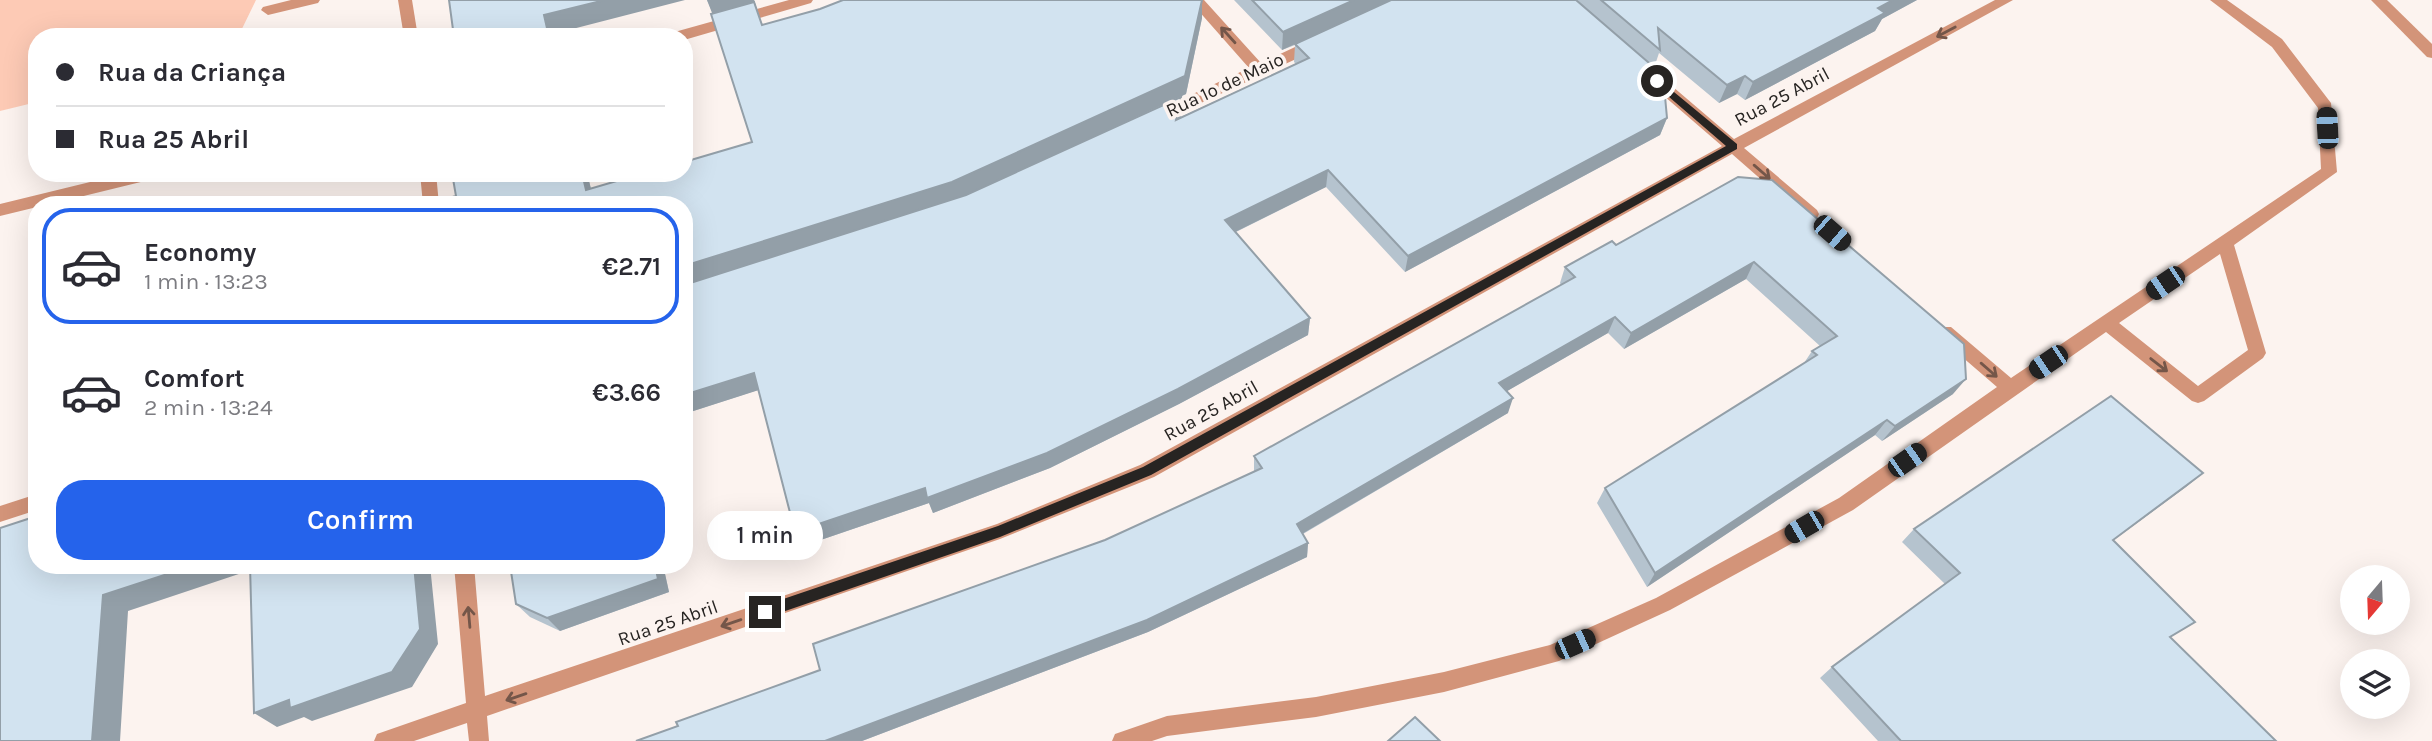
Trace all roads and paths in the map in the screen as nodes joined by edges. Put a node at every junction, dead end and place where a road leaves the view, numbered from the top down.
1 (313, 0) edge
2 (405, 0) edge
3 (806, 0) edge
4 (1196, 0) edge
5 (2006, 0) edge
6 (2217, 0) edge
7 (2378, 0) edge
8 (268, 9) dead end
9 (410, 28) edge
10 (693, 32) edge
11 (1334, 35) edge
12 (2432, 52) edge
13 (1632, 60) edge
14 (1259, 70) junction
15 (1148, 121) edge
16 (1734, 146) junction
17 (116, 182) edge
18 (58, 196) edge
19 (28, 203) edge
20 (0, 210) edge
21 (1826, 227) edge
22 (2225, 243) junction
23 (1928, 317) edge
24 (2106, 323) junction
25 (2010, 388) junction
26 (28, 505) edge
27 (0, 514) edge
28 (465, 574) edge
29 (477, 710) junction
30 (384, 741) edge
31 (479, 741) edge
32 (1122, 741) edge

1 - 8 street
2 - 9 street
3 - 10 street
14 -> 4 street
5 -> 16 street, Rua 25 Abril
6 - 22 street
7 - 12 street
11 - 14 street, Rua 1º de Maio
13 - 16 street
14 - 15 street, Rua 1º de Maio
16 -> 21 street
16 -> 29 street, Rua 25 Abril
17 - 18 street
19 - 20 street
22 - 24 street
24 -> 22 street
23 -> 25 street
24 - 25 street
25 - 32 street
26 - 27 street
29 -> 28 street
29 - 30 street, Rua 25 Abril
29 - 31 street

